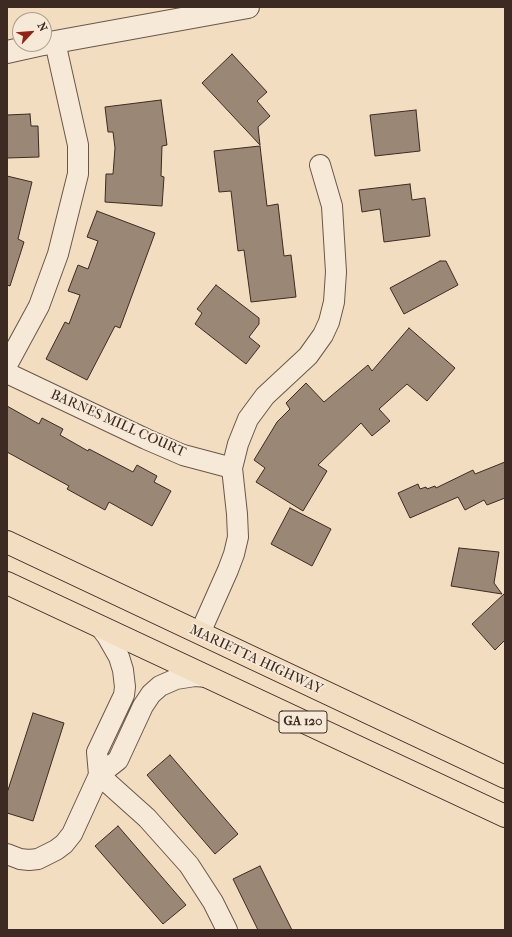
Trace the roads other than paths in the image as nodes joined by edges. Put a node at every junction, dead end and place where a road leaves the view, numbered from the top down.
1 (248, 7) edge
2 (52, 42) edge
3 (50, 52) edge
4 (320, 165) dead end
5 (7, 365) edge
6 (7, 373) edge
7 (232, 468) junction
8 (7, 542) edge
9 (7, 583) edge
10 (100, 627) junction
11 (200, 633) junction
12 (207, 677) junction
13 (99, 774) junction
14 (505, 777) edge
15 (505, 816) edge
16 (7, 854) edge
17 (227, 930) edge

1 - 2 street
3 - 5 street
4 - 7 street
6 - 7 street, BARNES MILL COURT
7 - 11 street
8 - 11 highway, MARIETTA HIGHWAY / GA 120
9 - 10 highway, GA 120
10 - 12 highway, GA 120
10 - 13 street
11 - 14 highway, MARIETTA HIGHWAY / GA 120
12 - 13 street
12 - 15 highway, GA 120
13 - 16 street
13 - 17 street

